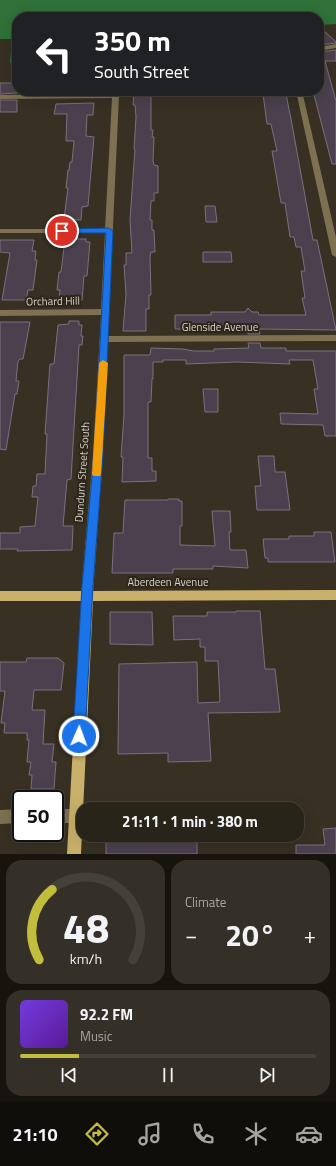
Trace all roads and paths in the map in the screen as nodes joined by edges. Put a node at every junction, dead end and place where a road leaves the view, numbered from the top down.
1 (336, 46) edge
2 (324, 48) edge
3 (29, 96) edge
4 (116, 96) edge
5 (300, 96) edge
6 (0, 97) edge
7 (0, 231) edge
8 (109, 231) junction
9 (336, 255) edge
10 (106, 312) junction
11 (0, 313) edge
12 (336, 338) edge
13 (105, 339) junction
14 (87, 594) junction
15 (336, 595) edge
16 (0, 596) edge
17 (77, 802) edge
18 (12, 816) edge
19 (64, 816) edge
20 (76, 816) joint
21 (0, 817) edge
22 (74, 854) edge

1 - 2 street
3 - 6 street
4 - 8 street, Dundurn Street South
5 - 9 street
7 - 8 street
8 - 10 street, Dundurn Street South
10 - 11 street, Orchard Hill
10 - 13 street, Dundurn Street South
12 - 13 street, Glenside Avenue
13 - 14 street, Dundurn Street South
14 - 15 main road, Aberdeen Avenue
14 - 16 main road, Aberdeen Avenue
14 - 17 main road, Dundurn Street South
18 - 21 street
19 - 20 street
20 - 22 main road, Dundurn Street South

